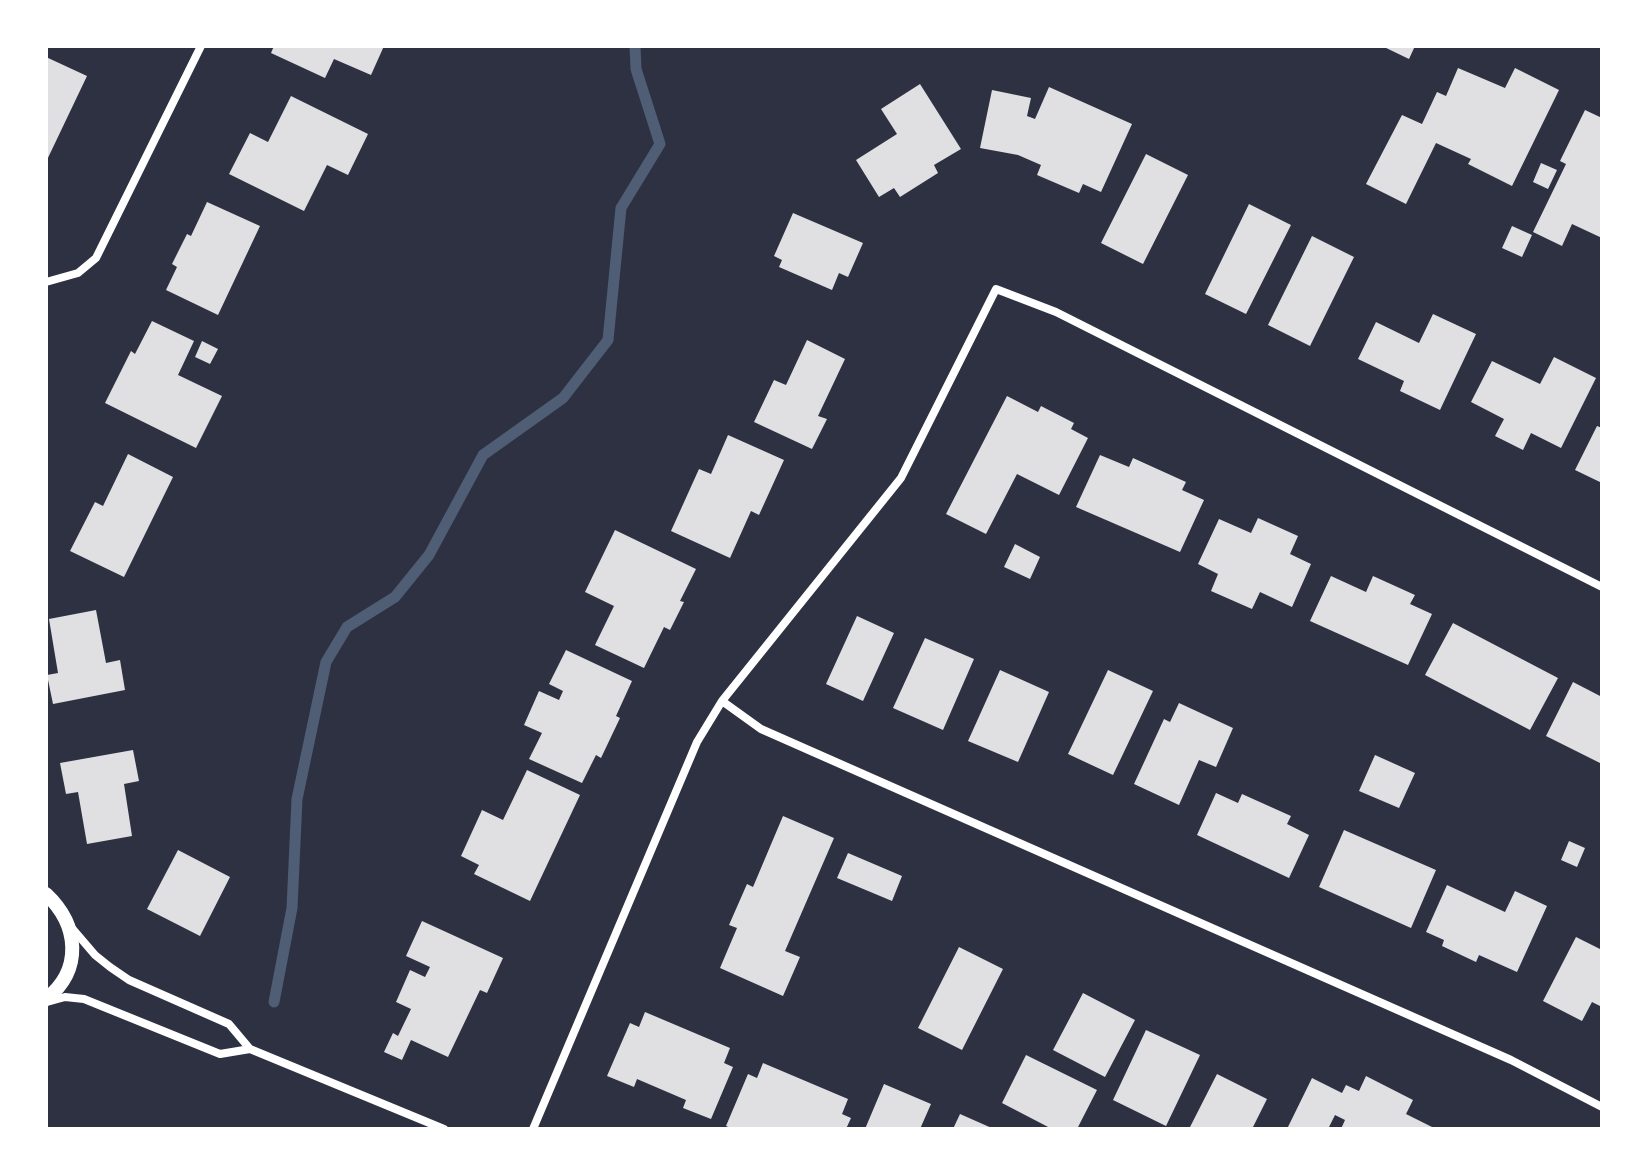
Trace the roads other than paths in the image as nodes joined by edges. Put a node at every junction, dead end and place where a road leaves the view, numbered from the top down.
1 (201, 46) edge
2 (46, 282) edge
3 (1602, 587) edge
4 (722, 701) junction
5 (47, 893) edge
6 (70, 927) junction
7 (46, 1000) edge
8 (250, 1049) junction
9 (1602, 1107) edge
10 (444, 1129) edge
11 (533, 1129) edge

1 - 2 street
3 - 4 street
4 - 9 street
4 - 11 street
5 - 6 street
6 - 7 street
6 - 8 street
7 - 8 street
8 - 10 street

